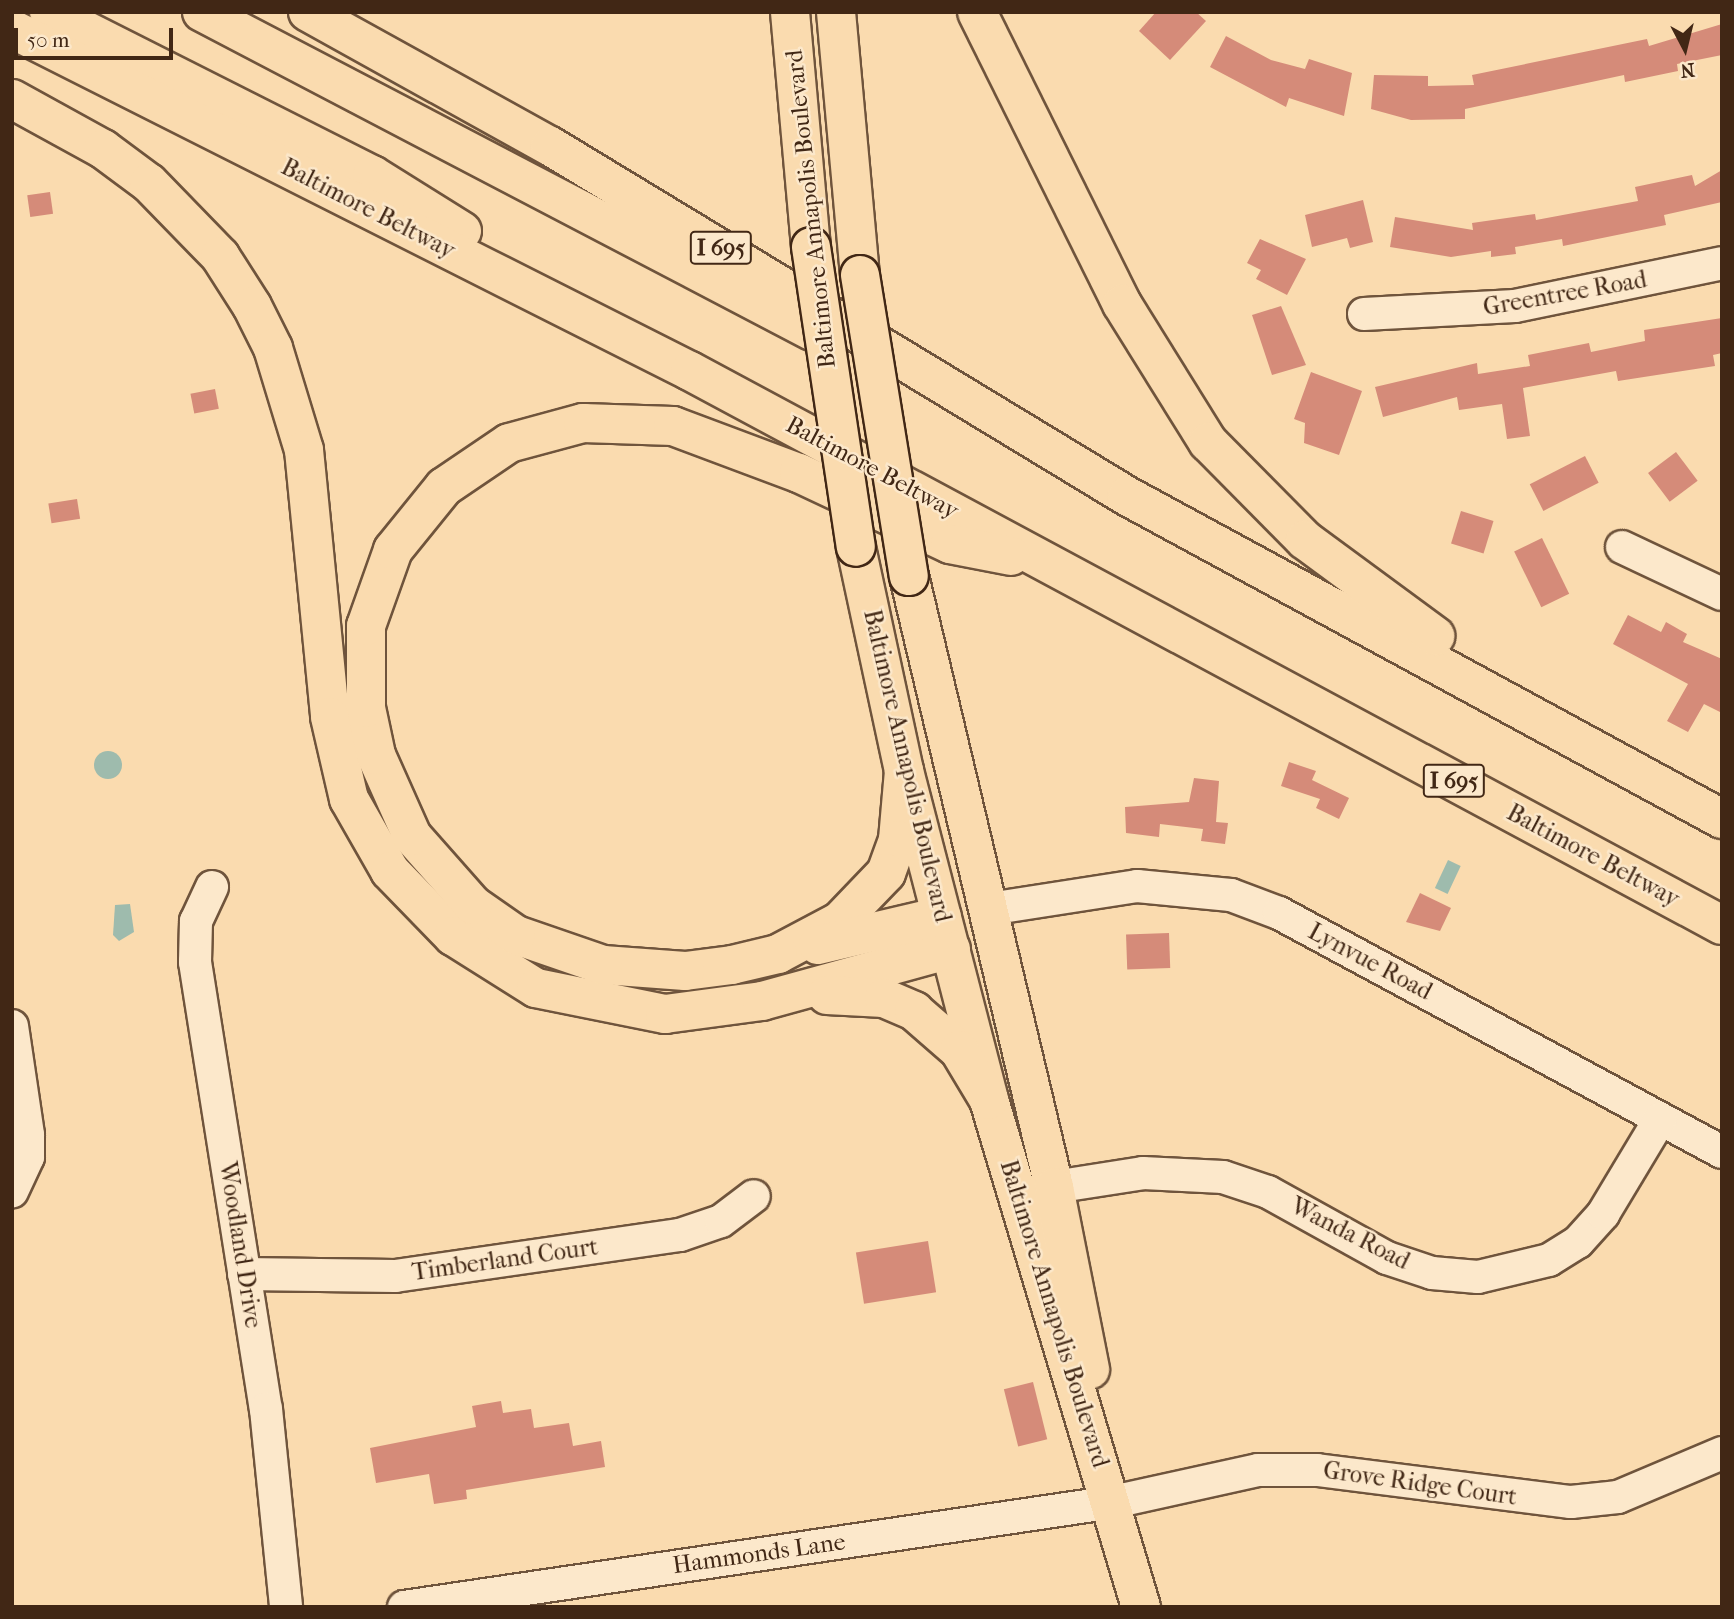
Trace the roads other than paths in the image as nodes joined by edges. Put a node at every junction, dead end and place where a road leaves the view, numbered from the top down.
1 (49, 12) edge
2 (202, 12) edge
3 (308, 12) edge
4 (790, 12) edge
5 (836, 12) edge
6 (954, 12) edge
7 (977, 12) edge
8 (12, 29) edge
9 (12, 99) edge
10 (1022, 108) junction
11 (1722, 263) edge
12 (1364, 314) dead end
13 (690, 371) junction
14 (1128, 496) junction
15 (1622, 547) dead end
16 (1054, 565) junction
17 (1720, 592) edge
18 (1599, 748) junction
19 (904, 771) junction
20 (1722, 819) edge
21 (212, 887) dead end
22 (989, 909) junction
23 (1722, 925) edge
24 (947, 933) junction
25 (778, 954) junction
26 (762, 1000) junction
27 (12, 1026) edge
28 (989, 1100) junction
29 (1660, 1119) junction
30 (1722, 1152) edge
31 (1054, 1187) junction
32 (12, 1191) edge
33 (754, 1196) dead end
34 (244, 1274) junction
35 (1722, 1453) edge
36 (1113, 1502) junction
37 (410, 1606) edge
38 (286, 1607) edge
39 (1141, 1607) edge

1 - 13 main road
2 - 14 main road
3 - 14 main road, I 695
4 - 19 main road, Baltimore Annapolis Boulevard, bridge
5 - 22 main road, Baltimore Annapolis Boulevard, bridge
6 - 10 main road
7 - 10 main road
8 - 13 main road, Baltimore Beltway / I 695
9 - 26 main road
10 - 18 main road
11 - 12 street, Greentree Road
13 - 16 main road, Baltimore Beltway / I 695
14 - 18 main road, I 695
15 - 17 street
16 - 23 main road, Baltimore Beltway / I 695
16 - 25 main road
18 - 20 main road, I 695
19 - 24 main road, Baltimore Annapolis Boulevard
19 - 25 main road
21 - 34 street, Woodland Drive
22 - 24 main road
22 - 29 street, Lynvue Road
22 - 31 main road, Baltimore Annapolis Boulevard
24 - 25 main road
24 - 26 main road
24 - 28 main road, Baltimore Annapolis Boulevard
26 - 28 main road
27 - 32 street
28 - 36 main road, Baltimore Annapolis Boulevard
29 - 30 street, Lynvue Road
29 - 31 street, Wanda Road
31 - 36 main road, Baltimore Annapolis Boulevard
33 - 34 street, Timberland Court
34 - 38 street, Woodland Drive
35 - 36 street, Grove Ridge Court
36 - 37 street, Hammonds Lane
36 - 39 main road, Baltimore Annapolis Boulevard

